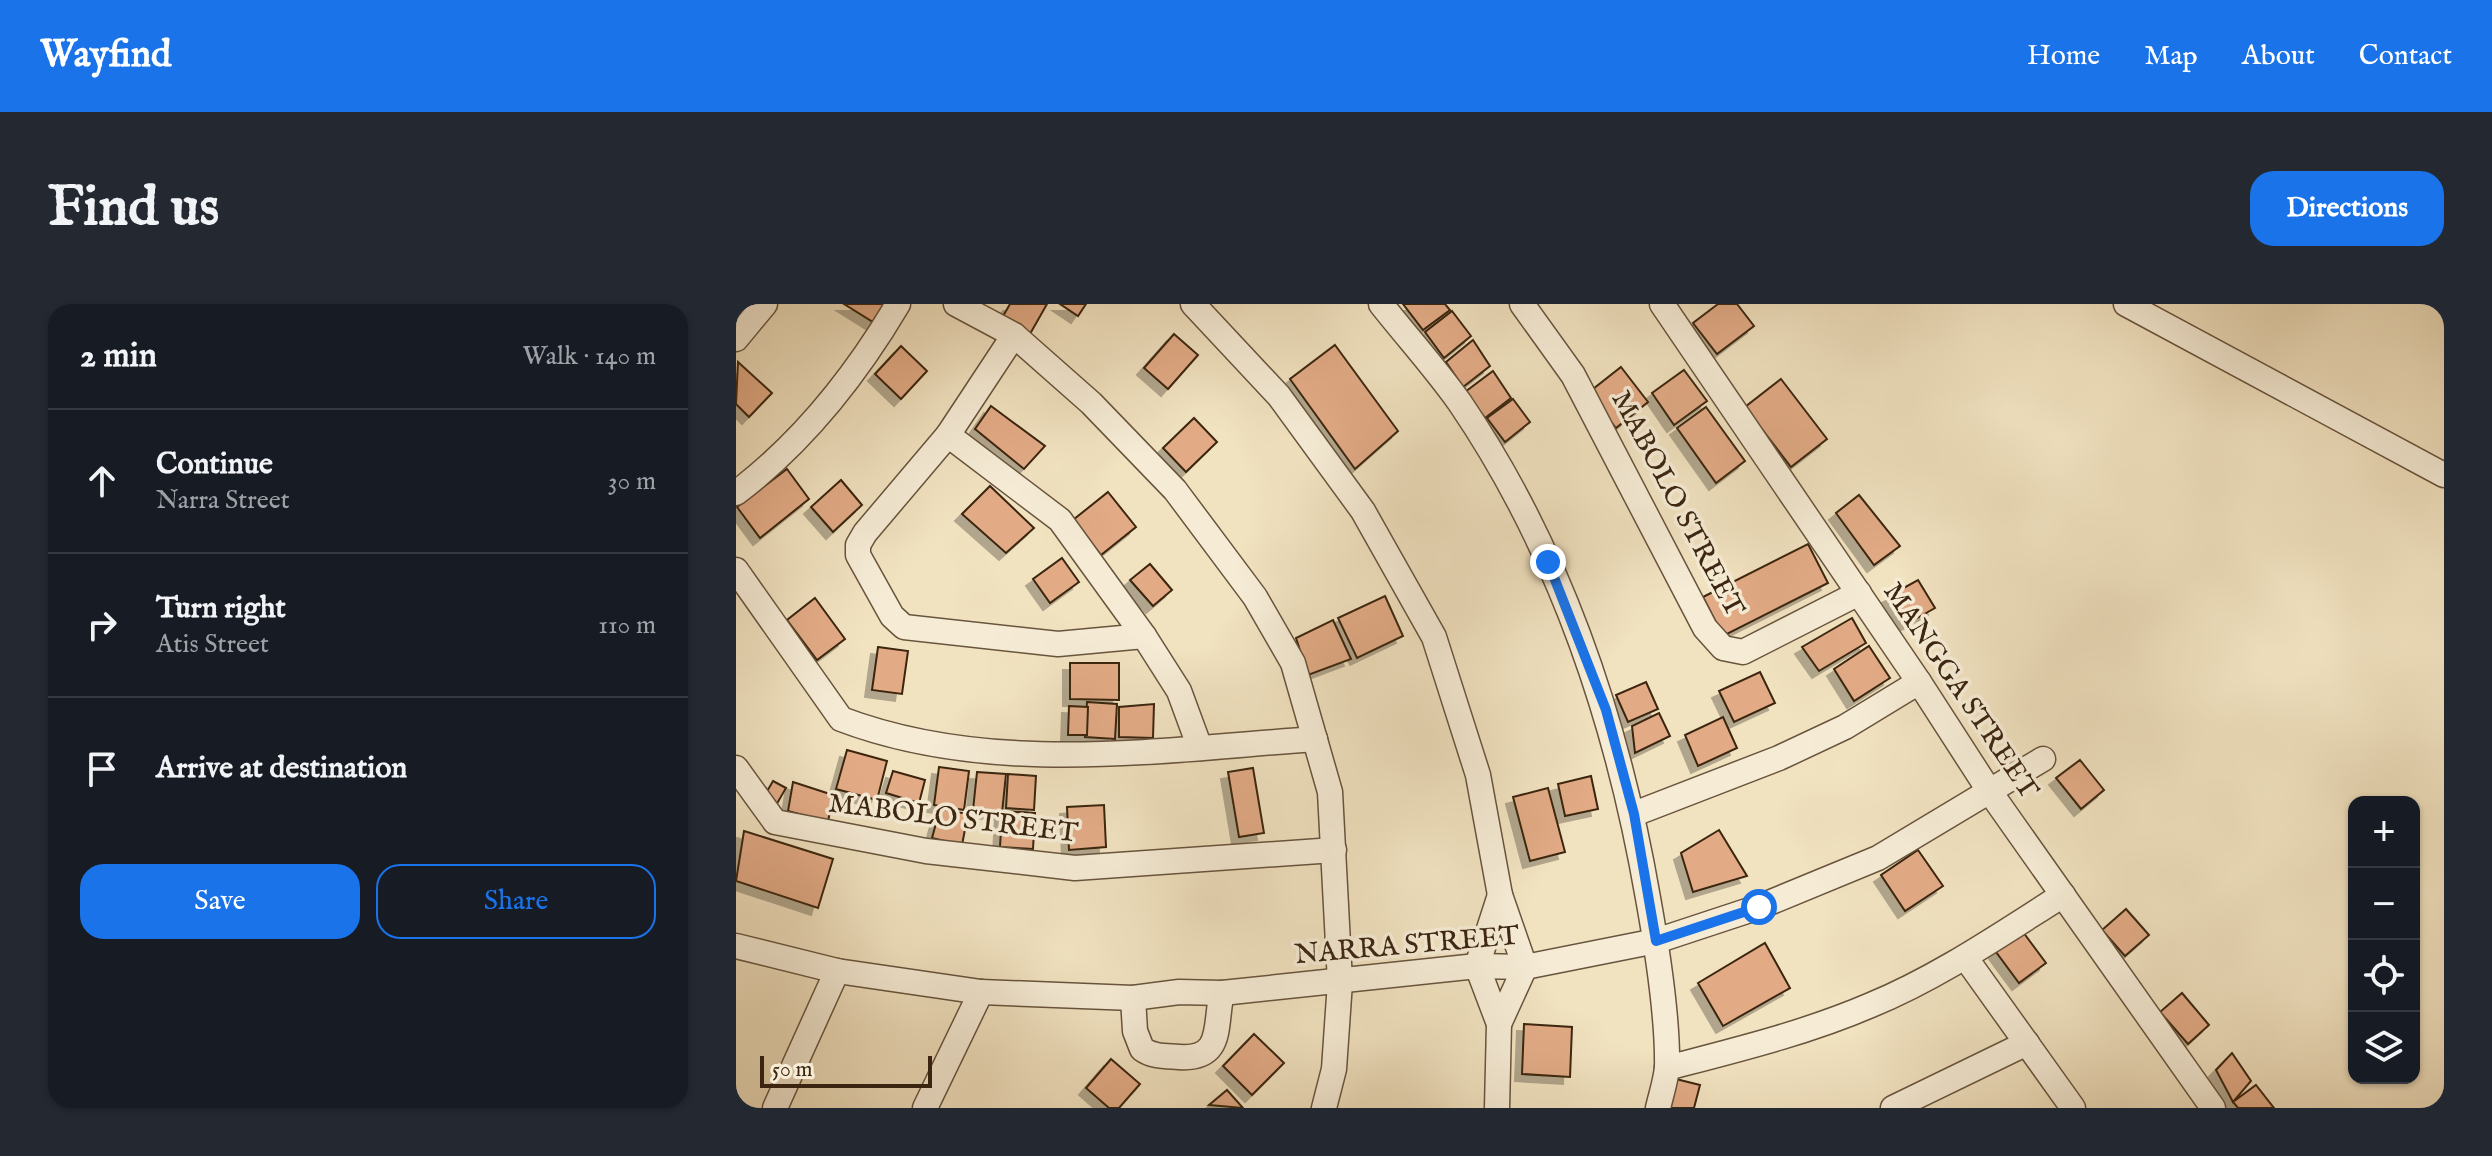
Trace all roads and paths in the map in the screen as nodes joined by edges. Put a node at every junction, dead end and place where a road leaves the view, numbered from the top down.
1 (765, 304) edge
2 (898, 304) edge
3 (956, 304) edge
4 (1193, 304) edge
5 (1381, 304) edge
6 (1522, 304) edge
7 (1662, 304) edge
8 (2126, 304) edge
9 (1014, 335) junction
10 (736, 339) edge
11 (948, 435) junction
12 (2444, 475) edge
13 (736, 493) edge
14 (736, 570) edge
15 (1859, 593) junction
16 (1144, 636) junction
17 (1919, 682) junction
18 (1315, 739) junction
19 (1200, 748) junction
20 (2043, 759) dead end
21 (736, 768) edge
22 (1990, 792) junction
23 (1634, 814) junction
24 (1334, 850) junction
25 (1500, 895) junction
26 (2063, 895) junction
27 (1656, 941) junction
28 (736, 946) edge
29 (1965, 957) junction
30 (1477, 966) junction
31 (1525, 967) junction
32 (837, 971) junction
33 (1340, 982) junction
34 (981, 992) junction
35 (1222, 993) junction
36 (1133, 998) junction
37 (1499, 1024) junction
38 (2027, 1043) junction
39 (1667, 1068) junction
40 (775, 1108) edge
41 (925, 1108) edge
42 (1324, 1108) edge
43 (1497, 1108) edge
44 (1658, 1108) edge
45 (1893, 1108) edge
46 (2073, 1108) edge
47 (2213, 1108) edge

1 - 10 street
2 - 13 street
3 - 9 street
4 - 25 street
5 - 23 street
6 - 15 street, MABOLO STREET
7 - 15 street, MANGGA STREET
8 - 12 street
9 - 11 street
9 - 18 street
11 - 16 street
11 - 16 street
14 - 19 street
15 - 17 street, MANGGA STREET
16 - 19 street
17 - 22 street, MANGGA STREET
17 - 23 street
18 - 19 street
18 - 24 street
20 - 22 street, NARRA STREET
21 - 24 street, MABOLO STREET
22 - 26 street, MANGGA STREET
22 - 27 street, NARRA STREET
23 - 27 street
24 - 33 street
25 - 30 street
25 - 31 street
26 - 29 street
26 - 47 street, MANGGA STREET
27 - 31 street, NARRA STREET
27 - 39 street
28 - 32 street, NARRA STREET
29 - 38 street
29 - 39 street
30 - 31 street, NARRA STREET
30 - 33 street, NARRA STREET
30 - 37 street
31 - 37 street
32 - 34 street, NARRA STREET
32 - 40 street
33 - 35 street, NARRA STREET
33 - 42 street
34 - 36 street, NARRA STREET
34 - 41 street
35 - 36 street, NARRA STREET
35 - 36 street
37 - 43 street
38 - 45 street
38 - 46 street
39 - 44 street

